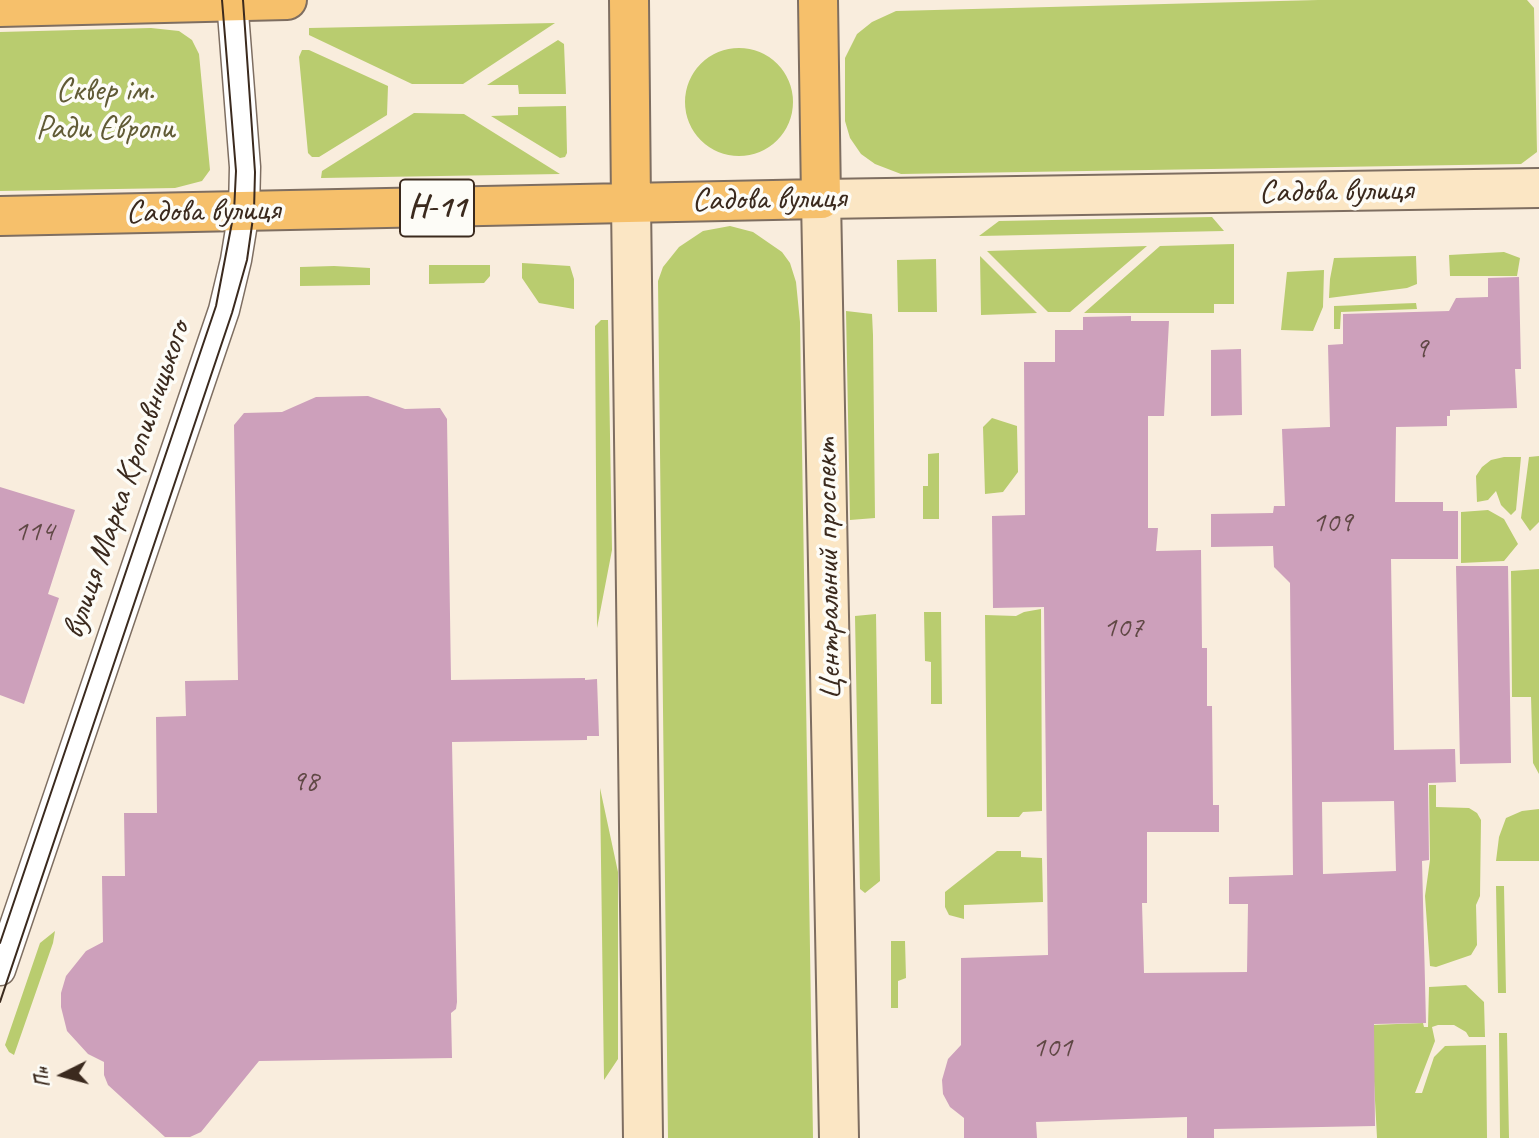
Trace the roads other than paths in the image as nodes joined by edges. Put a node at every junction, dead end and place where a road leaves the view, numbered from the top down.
1 (287, 0) edge
2 (629, 0) edge
3 (818, 0) edge
4 (232, 1) edge
5 (0, 8) edge
6 (1539, 188) edge
7 (821, 199) junction
8 (631, 203) junction
9 (244, 211) junction
10 (0, 216) edge
11 (0, 970) edge
12 (643, 1138) edge
13 (838, 1138) edge

1 - 4 main road
2 - 8 main road
3 - 7 main road, Центральний проспект
4 - 5 main road
4 - 9 street, вулиця Марка Кропивницького
6 - 7 main road, Садова вулиця
7 - 8 main road, Садова вулиця / Н-11
7 - 13 main road, Центральний проспект
8 - 9 main road, Садова вулиця / Н-11
8 - 12 main road
9 - 10 main road, Садова вулиця / Н-11
9 - 11 street, вулиця Марка Кропивницького

